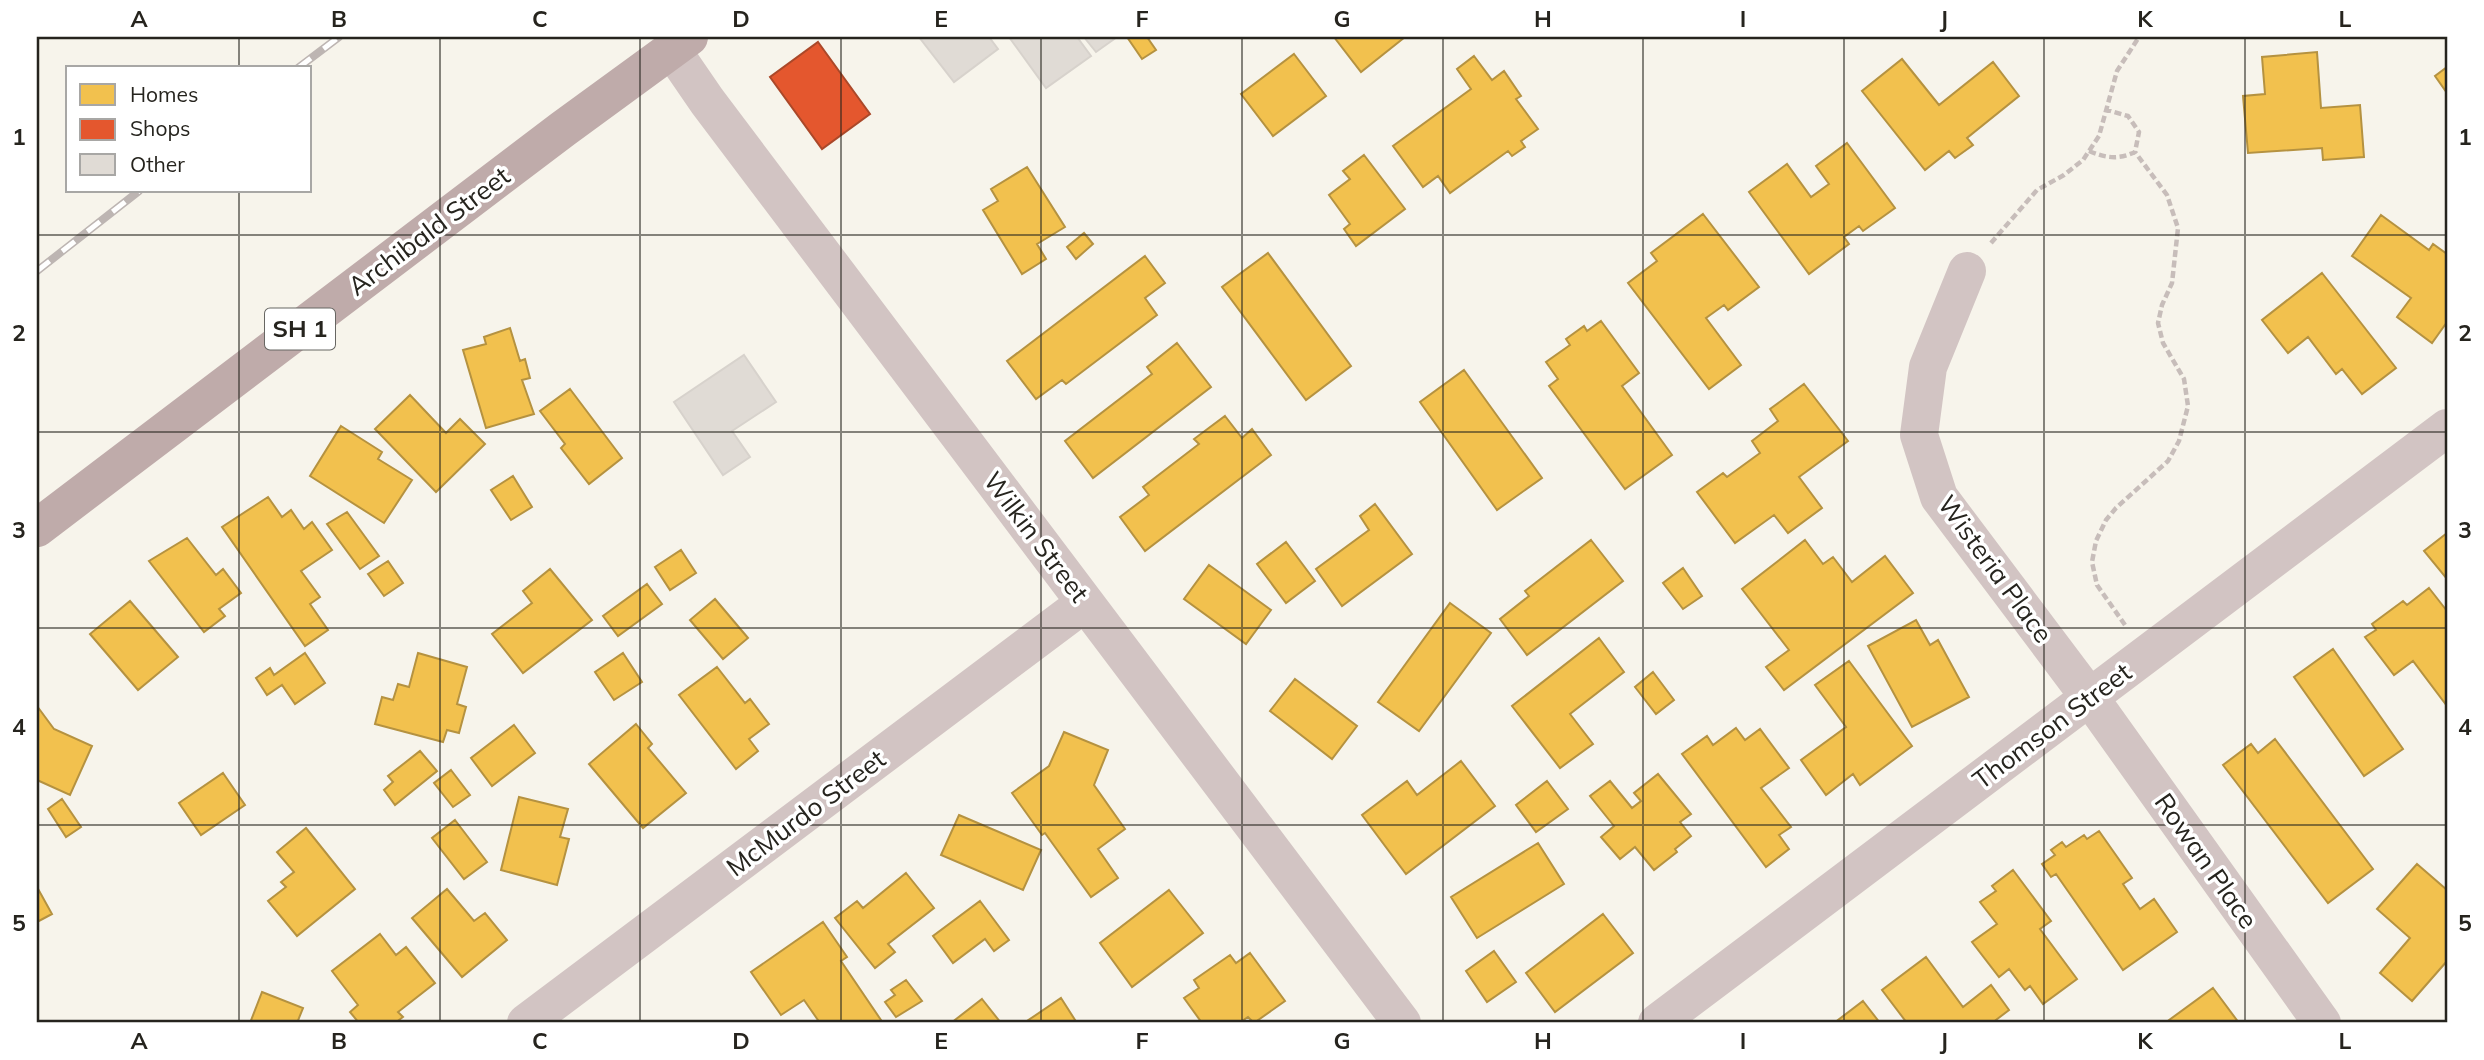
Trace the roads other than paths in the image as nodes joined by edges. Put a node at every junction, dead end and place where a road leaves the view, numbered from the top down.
1 (680, 43) edge
2 (1967, 271) road end
3 (2447, 428) edge
4 (37, 528) edge
5 (1085, 603) junction
6 (2090, 698) junction
7 (526, 1023) edge
8 (1402, 1023) edge
9 (1657, 1023) edge
10 (2322, 1023) edge

1 - 4 highway, Archibald Street / SH 1
1 - 5 street, Wilkin Street
2 - 6 street, Wisteria Place
3 - 6 street, Thomson Street
5 - 7 street, McMurdo Street
5 - 8 street, Wilkin Street
6 - 9 street, Thomson Street
6 - 10 street, Rowan Place

